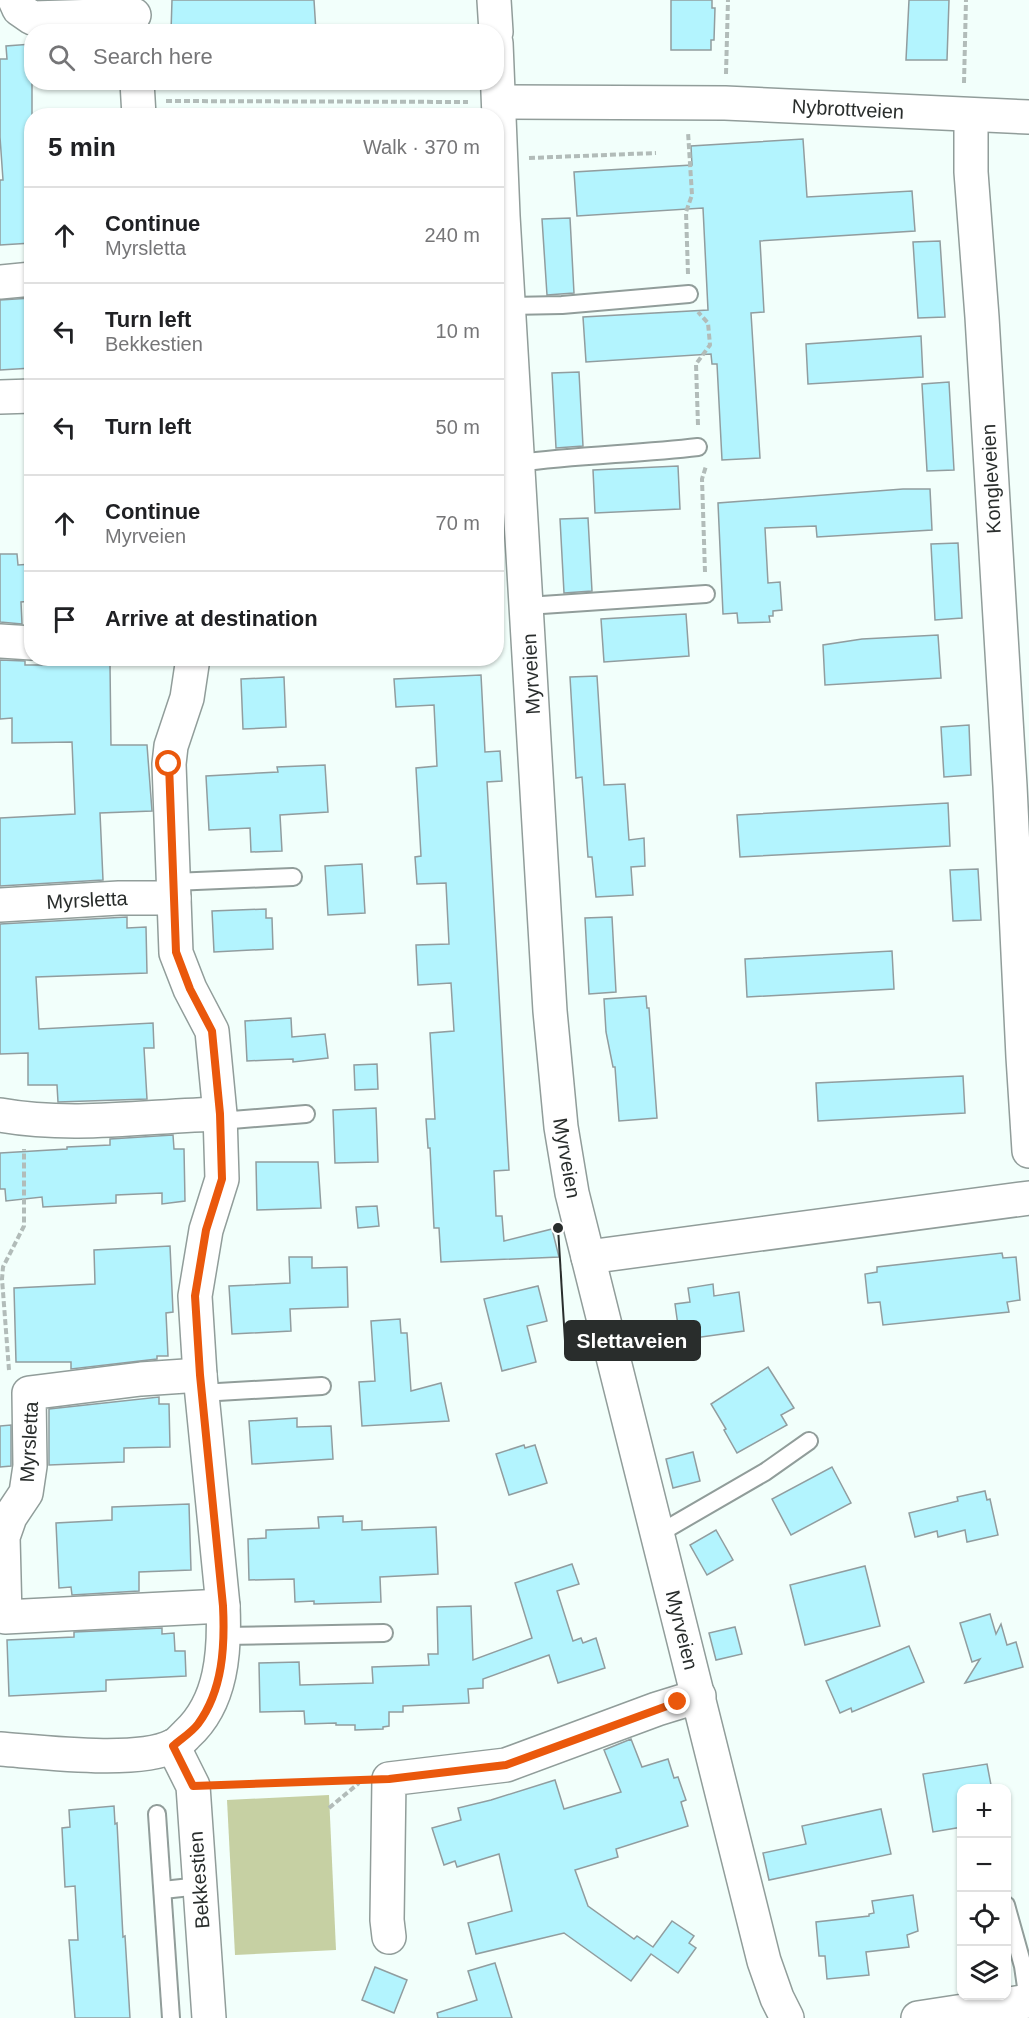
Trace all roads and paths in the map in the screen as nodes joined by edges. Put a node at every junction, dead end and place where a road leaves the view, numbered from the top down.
1 (15, 0) edge
2 (494, 0) edge
3 (728, 0) edge
4 (966, 0) edge
5 (137, 16) edge
6 (496, 24) edge
7 (499, 90) edge
8 (138, 100) edge
9 (500, 102) junction
10 (725, 103) junction
11 (500, 108) edge
12 (971, 116) junction
13 (1029, 117) edge
14 (656, 153) dead end
15 (504, 159) edge
16 (504, 214) edge
17 (24, 280) edge
18 (0, 282) edge
19 (688, 294) dead end
20 (509, 306) junction
21 (24, 396) edge
22 (0, 398) edge
23 (698, 447) dead end
24 (518, 463) junction
25 (707, 464) dead end
26 (706, 594) joint
27 (526, 606) junction
28 (0, 641) edge
29 (24, 642) edge
30 (192, 666) edge
31 (1021, 842) edge
32 (293, 878) dead end
33 (174, 890) junction
34 (0, 905) edge
35 (306, 1114) dead end
36 (12, 1117) edge
37 (220, 1117) junction
38 (1029, 1151) edge
39 (1029, 1198) edge
40 (588, 1257) junction
41 (1, 1279) edge
42 (200, 1384) junction
43 (322, 1386) dead end
44 (29, 1393) junction
45 (809, 1442) dead end
46 (658, 1534) junction
47 (224, 1621) junction
48 (384, 1633) dead end
49 (699, 1696) junction
50 (173, 1746) junction
51 (0, 1749) edge
52 (193, 1786) junction
53 (329, 1808) dead end
54 (157, 1814) dead end
55 (200, 1886) junction
56 (163, 1890) junction
57 (1011, 1923) edge
58 (389, 1937) dead end
59 (1028, 2001) edge
60 (171, 2018) edge
61 (209, 2018) edge
62 (787, 2018) edge
63 (918, 2018) edge

1 - 5 street
2 - 6 street
3 - 10 path
4 - 12 path
7 - 9 street, Myrveien
8 - 9 path
9 - 10 street, Nybrottveien
9 - 11 street, Myrveien
10 - 12 street, Nybrottveien
12 - 13 street, Nybrottveien
12 - 31 street, Kongleveien
14 - 15 path
16 - 20 street, Myrveien
17 - 18 street
19 - 20 lane
20 - 24 street, Myrveien
21 - 22 street
23 - 24 lane
24 - 27 street, Myrveien
25 - 26 path
26 - 27 lane, Myrveien
27 - 40 street, Myrveien
28 - 29 street
30 - 33 street
31 - 38 street, Kongleveien
32 - 33 lane
33 - 34 street, Myrsletta
33 - 37 street
35 - 37 lane
36 - 37 street
36 - 41 path
37 - 42 street
39 - 40 street
40 - 46 street, Myrveien
41 - 44 path
42 - 43 lane, Myrsletta
42 - 44 street, Myrsletta
42 - 47 street
44 - 47 street, Myrsletta
45 - 46 lane
46 - 49 street, Myrveien
47 - 48 lane, Myrsletta
47 - 50 street
49 - 58 street, Myrveien
49 - 62 street, Myrveien
50 - 51 street
50 - 52 street, Bekkestien
52 - 53 path
52 - 55 street, Bekkestien
54 - 56 lane
55 - 56 lane
55 - 61 street, Bekkestien
56 - 60 lane
57 - 59 lane
59 - 63 street

